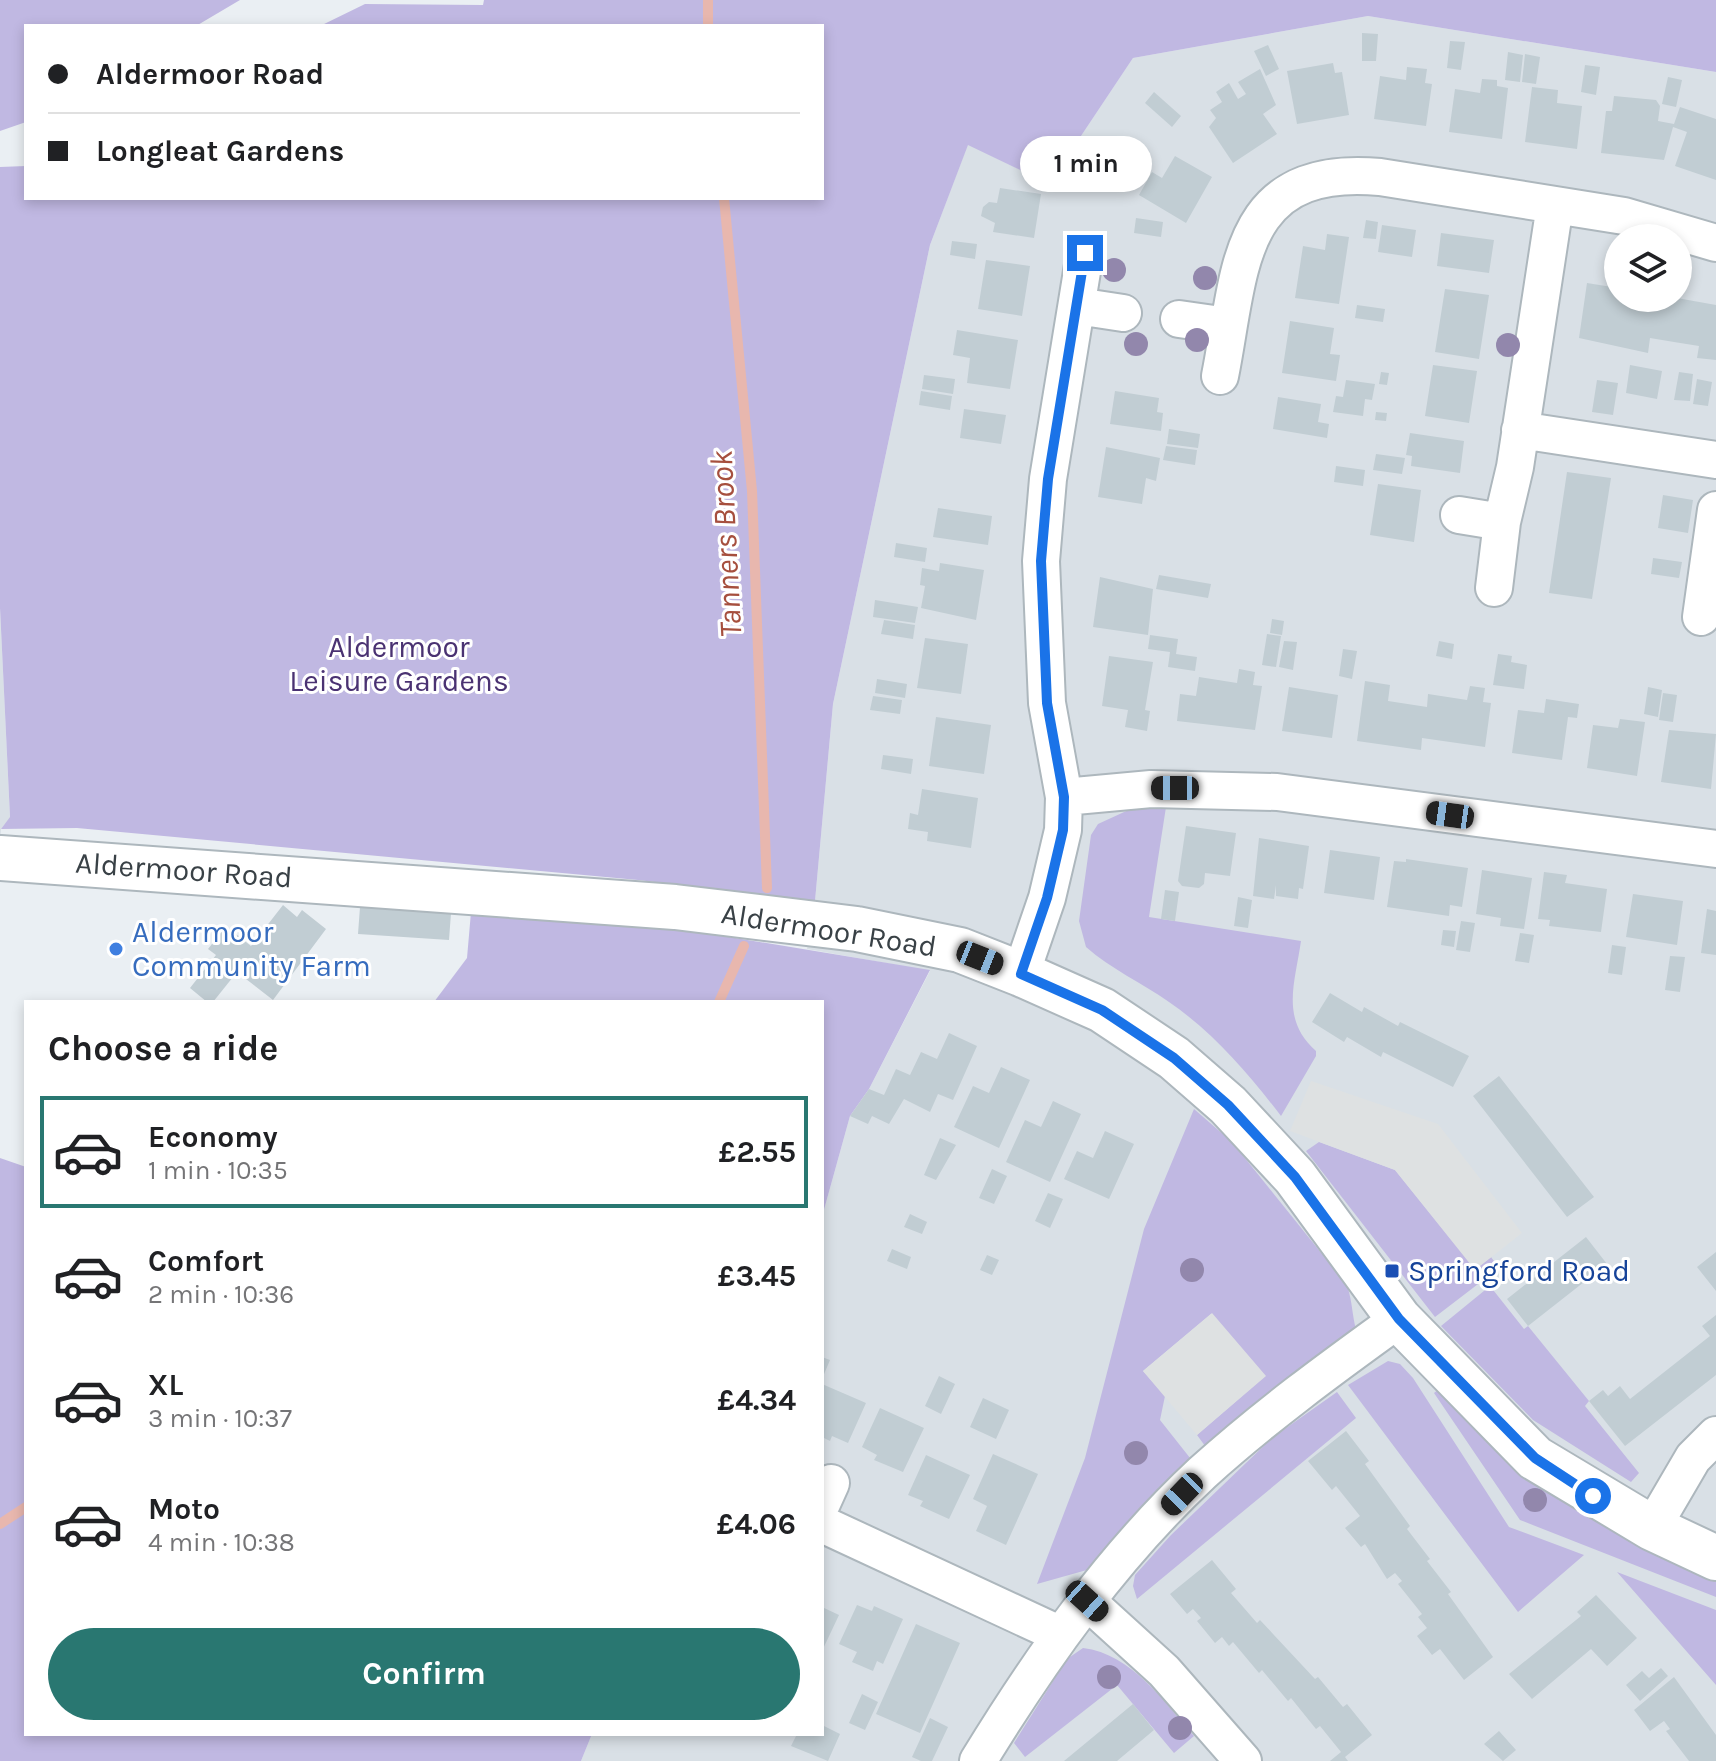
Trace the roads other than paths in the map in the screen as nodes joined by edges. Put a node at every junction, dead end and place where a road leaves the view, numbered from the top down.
1 (1555, 205) junction
2 (1716, 243) edge
3 (1085, 253) dead end
4 (1077, 306) junction
5 (1123, 313) dead end
6 (1179, 319) dead end
7 (1228, 326) junction
8 (1220, 376) dead end
9 (1520, 430) junction
10 (1716, 460) edge
11 (1716, 510) edge
12 (1459, 515) dead end
13 (1502, 522) junction
14 (1494, 588) dead end
15 (1701, 617) dead end
16 (1064, 797) junction
17 (1716, 849) edge
18 (0, 858) edge
19 (1021, 974) junction
20 (1399, 1319) junction
21 (1716, 1435) edge
22 (824, 1525) edge
23 (1652, 1528) junction
24 (1716, 1558) edge
25 (1087, 1601) junction
26 (1061, 1635) junction
27 (978, 1761) edge
28 (1243, 1761) edge

1 - 2 street
1 - 7 street
1 - 9 street
3 - 4 street
4 - 5 street
4 - 16 street
6 - 7 street
7 - 8 street
9 - 10 street
9 - 13 street
11 - 15 street
12 - 13 street
13 - 14 street
16 - 17 street
16 - 19 street
18 - 19 street, Aldermoor Road
19 - 20 street, Aldermoor Road
20 - 23 street, Aldermoor Road
20 - 25 street
21 - 23 street
22 - 26 street
23 - 24 street, Aldermoor Road
25 - 26 street
25 - 28 street
26 - 27 street

